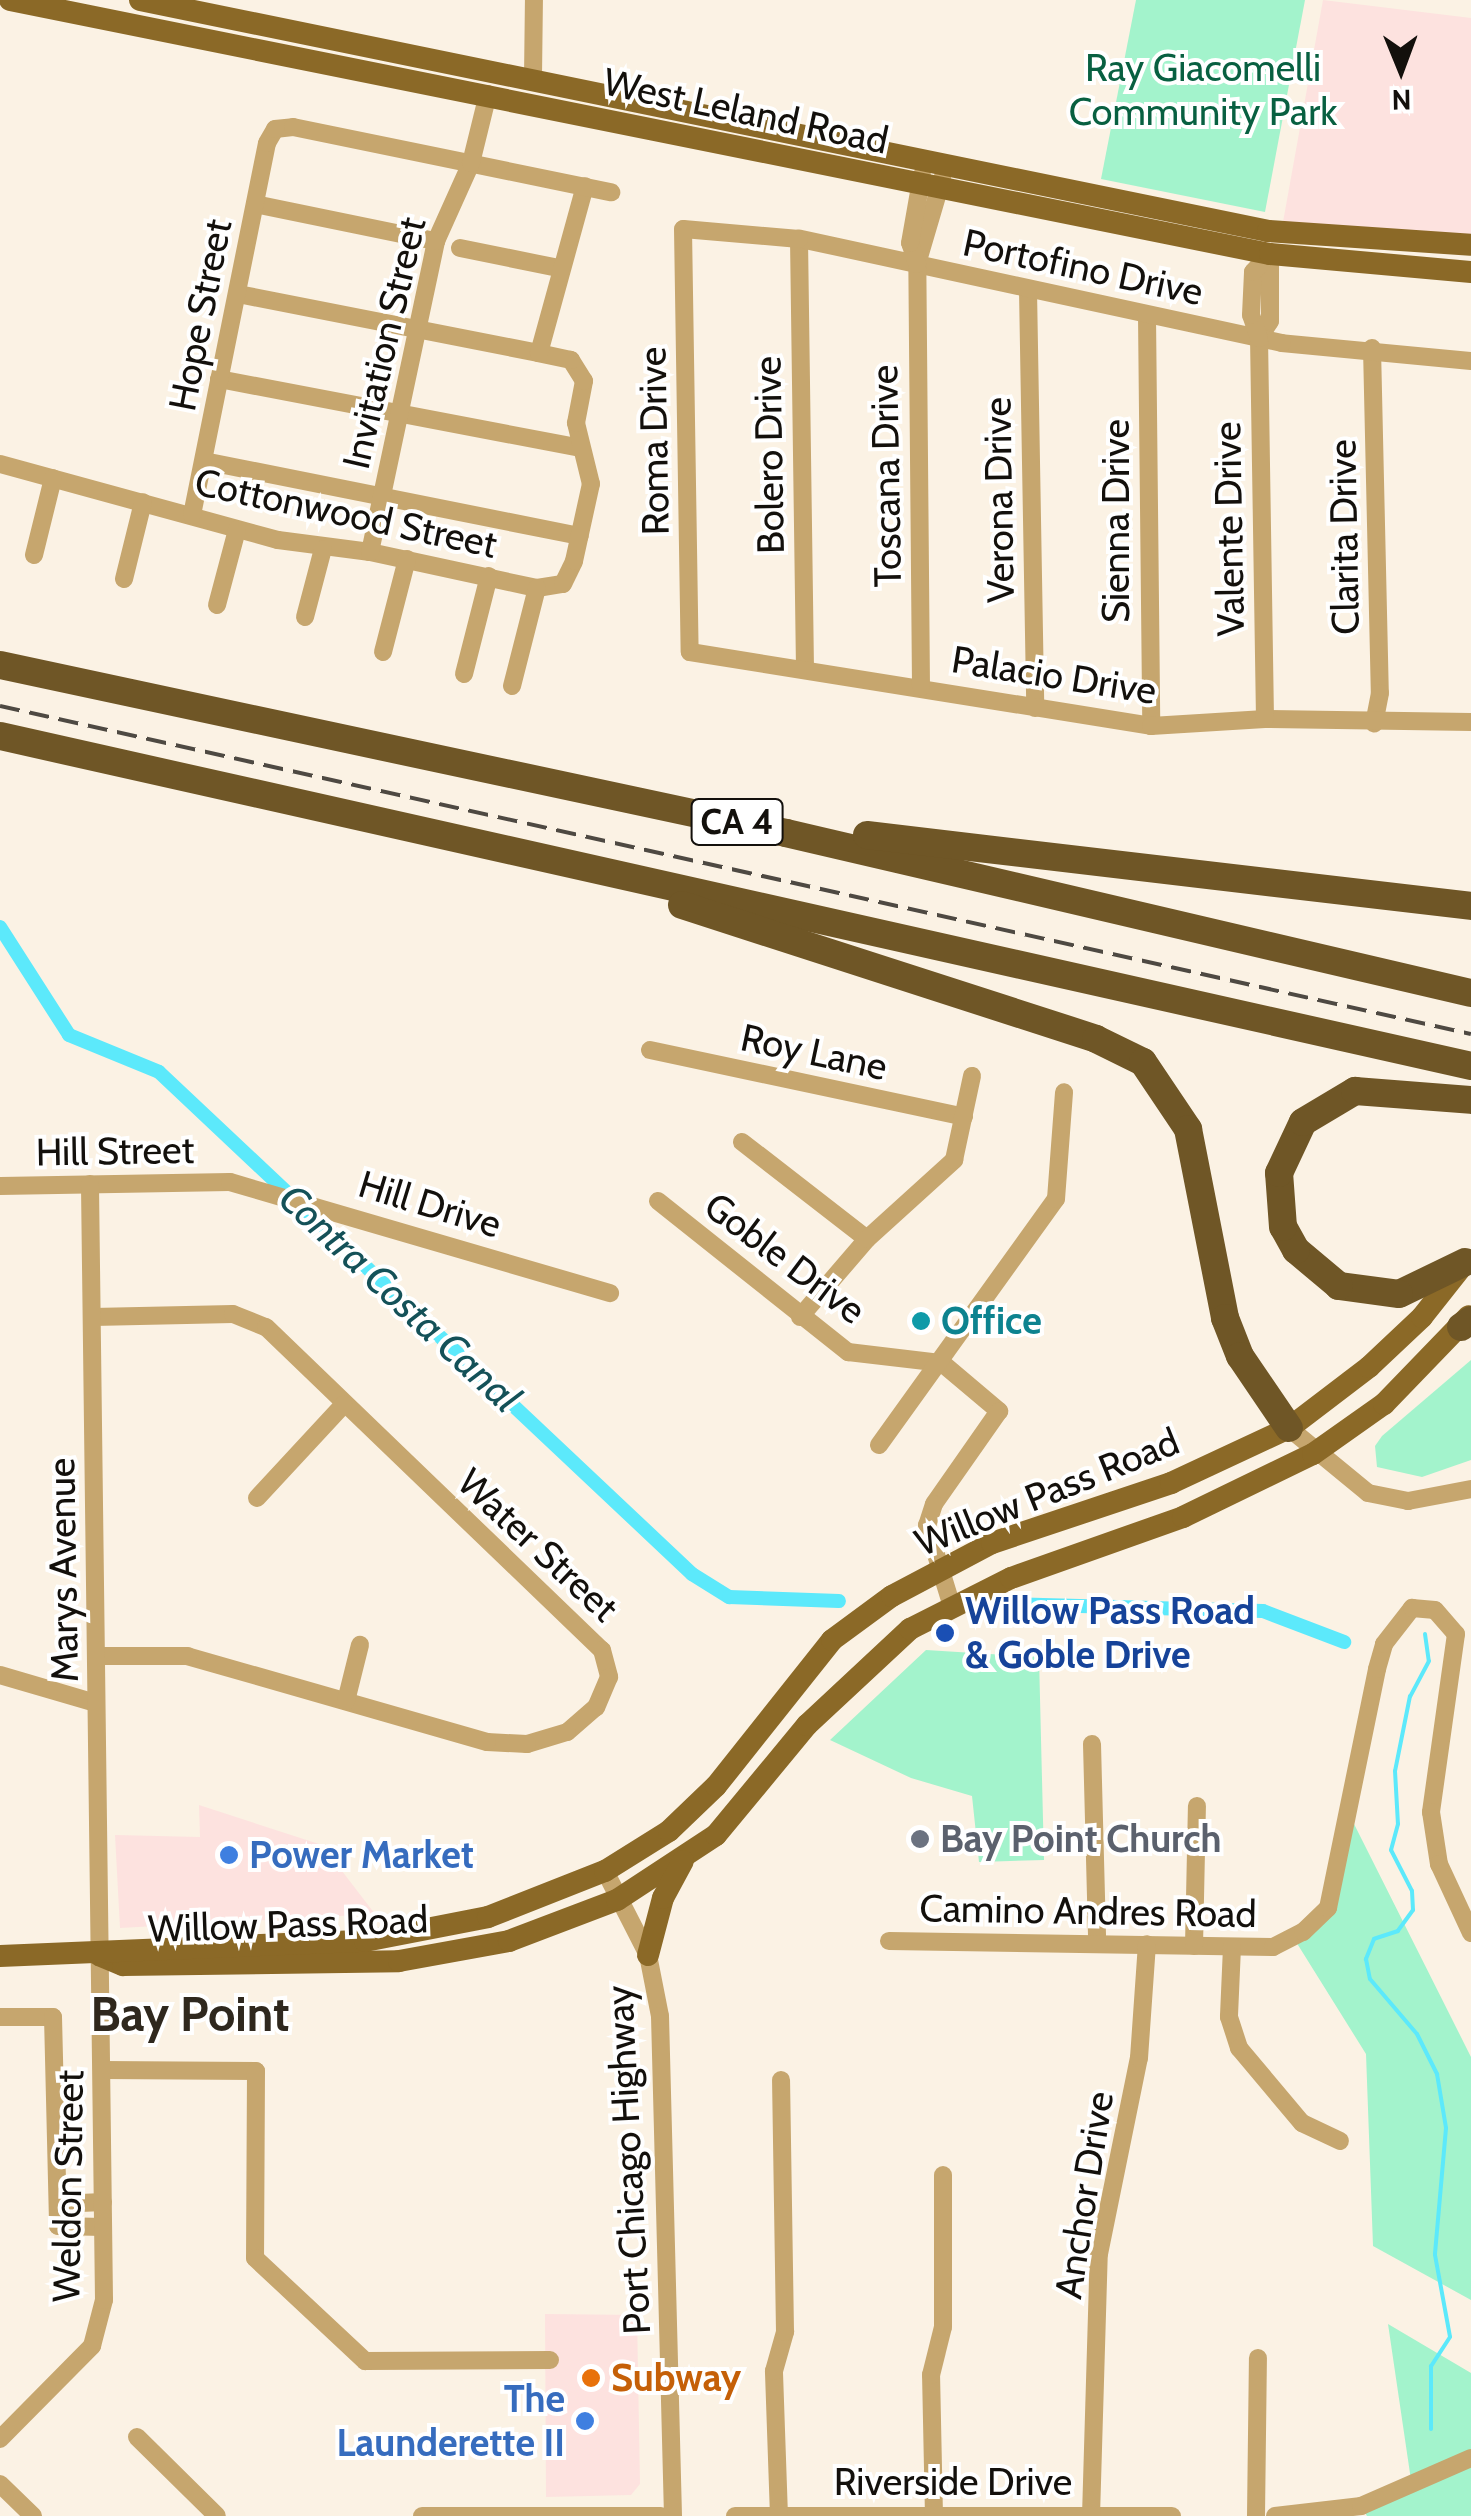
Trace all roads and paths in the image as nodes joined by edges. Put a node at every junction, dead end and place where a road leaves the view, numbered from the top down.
1 (10, 0) edge
2 (140, 0) edge
3 (534, 0) edge
4 (381, 47) junction
5 (533, 77) junction
6 (488, 94) junction
7 (623, 95) junction
8 (471, 163) junction
9 (933, 173) junction
10 (585, 186) junction
11 (611, 192) dead end
12 (255, 204) junction
13 (1137, 227) junction
14 (683, 230) joint
15 (1268, 230) junction
16 (799, 239) junction
17 (436, 241) junction
18 (1411, 244) junction
19 (1471, 246) edge
20 (460, 248) dead end
21 (1270, 254) junction
22 (917, 264) junction
23 (558, 268) junction
24 (1417, 270) junction
25 (1471, 272) edge
26 (1471, 280) edge
27 (1028, 290) junction
28 (238, 294) junction
29 (1147, 316) junction
30 (418, 329) junction
31 (1259, 338) junction
32 (1372, 348) junction
33 (539, 354) junction
34 (1471, 360) edge
35 (220, 379) junction
36 (400, 414) junction
37 (580, 448) junction
38 (204, 460) junction
39 (0, 464) edge
40 (53, 478) junction
41 (382, 497) junction
42 (143, 502) junction
43 (192, 515) junction
44 (237, 530) junction
45 (580, 536) junction
46 (323, 549) junction
47 (370, 552) junction
48 (34, 555) dead end
49 (407, 559) junction
50 (489, 576) junction
51 (124, 580) dead end
52 (537, 588) junction
53 (218, 605) dead end
54 (305, 617) dead end
55 (383, 652) dead end
56 (690, 652) joint
57 (0, 664) edge
58 (804, 670) junction
59 (464, 674) dead end
60 (512, 686) dead end
61 (921, 688) junction
62 (1035, 708) junction
63 (1265, 719) junction
64 (1471, 722) edge
65 (1374, 723) junction
66 (1150, 726) junction
67 (0, 736) edge
68 (786, 833) junction
69 (617, 877) junction
70 (1471, 906) edge
71 (1337, 961) junction
72 (1471, 980) edge
73 (1471, 993) edge
74 (650, 1050) dead end
75 (1471, 1066) edge
76 (972, 1076) dead end
77 (1064, 1092) dead end
78 (1471, 1100) edge
79 (964, 1117) junction
80 (742, 1142) dead end
81 (230, 1182) joint
82 (90, 1184) junction
83 (0, 1186) edge
84 (658, 1201) dead end
85 (866, 1239) junction
86 (1468, 1259) edge
87 (610, 1292) dead end
88 (93, 1316) junction
89 (800, 1316) junction
90 (1468, 1320) edge
91 (942, 1363) junction
92 (343, 1405) junction
93 (1289, 1428) junction
94 (879, 1445) dead end
95 (1313, 1454) junction
96 (1471, 1489) edge
97 (257, 1498) dead end
98 (940, 1566) junction
99 (952, 1607) junction
100 (360, 1645) dead end
101 (96, 1656) junction
102 (0, 1675) edge
103 (346, 1701) junction
104 (96, 1703) junction
105 (1092, 1744) dead end
106 (1197, 1806) dead end
107 (686, 1857) junction
108 (605, 1871) junction
109 (618, 1900) junction
110 (1471, 1933) edge
111 (889, 1940) dead end
112 (1097, 1940) junction
113 (1147, 1944) junction
114 (1194, 1946) junction
115 (1232, 1947) junction
116 (100, 1955) junction
117 (648, 1955) junction
118 (0, 1956) edge
119 (0, 2018) edge
120 (102, 2070) junction
121 (781, 2080) dead end
122 (1340, 2142) dead end
123 (943, 2175) dead end
124 (103, 2202) junction
125 (58, 2204) junction
126 (103, 2227) junction
127 (1258, 2358) dead end
128 (550, 2360) dead end
129 (137, 2437) dead end
130 (0, 2439) edge
131 (1471, 2458) edge
132 (0, 2484) edge
133 (934, 2514) edge
134 (490, 2515) edge
135 (1091, 2515) edge
136 (33, 2516) edge
137 (218, 2516) edge
138 (422, 2516) edge
139 (661, 2516) edge
140 (673, 2516) edge
141 (735, 2516) edge
142 (779, 2516) edge
143 (1172, 2516) edge
144 (1256, 2516) edge
145 (1275, 2516) edge

1 - 6 main road, West Leland Road
2 - 4 main road, West Leland Road
3 - 5 street
4 - 5 main road, West Leland Road
4 - 6 main road
5 - 7 main road, West Leland Road
6 - 7 main road
6 - 8 street, Invitation Street
6 - 9 main road, West Leland Road
7 - 9 main road, West Leland Road
8 - 10 street
8 - 12 street, Hope Street
8 - 17 street, Invitation Street
9 - 13 main road, West Leland Road
9 - 15 main road, West Leland Road
9 - 22 street, Toscana Drive
10 - 11 street
10 - 23 street
12 - 17 street
12 - 28 street, Hope Street
13 - 15 main road
13 - 21 main road, West Leland Road
14 - 16 street, Portofino Drive
14 - 56 street, Roma Drive
15 - 18 main road, West Leland Road
16 - 22 street, Portofino Drive
16 - 58 street, Bolero Drive
17 - 30 street, Invitation Street
18 - 19 main road, West Leland Road
18 - 21 main road
20 - 23 street
21 - 24 main road, West Leland Road
21 - 31 street, Valente Drive
22 - 27 street, Portofino Drive
22 - 61 street, Toscana Drive
23 - 33 street
24 - 25 main road, West Leland Road
24 - 26 main road
27 - 29 street, Portofino Drive
27 - 62 street, Verona Drive
28 - 30 street
28 - 35 street, Hope Street
29 - 31 street, Portofino Drive
29 - 66 street, Sienna Drive
30 - 33 street
30 - 36 street, Invitation Street
31 - 32 street, Portofino Drive
31 - 63 street, Valente Drive
32 - 34 street, Portofino Drive
32 - 65 street, Clarita Drive
33 - 37 street
35 - 36 street
35 - 38 street, Hope Street
36 - 37 street
36 - 41 street, Invitation Street
37 - 45 street
38 - 41 street
38 - 43 street, Hope Street
39 - 40 street, Cottonwood Street
40 - 42 street, Cottonwood Street
40 - 48 street
41 - 45 street
41 - 47 street, Invitation Street
42 - 43 street, Cottonwood Street
42 - 51 street
43 - 44 street, Cottonwood Street
44 - 46 street, Cottonwood Street
44 - 53 street
45 - 52 street, Cottonwood Street
46 - 47 street, Cottonwood Street
46 - 54 street
47 - 49 street, Cottonwood Street
49 - 50 street, Cottonwood Street
49 - 55 street
50 - 52 street, Cottonwood Street
50 - 59 street
52 - 60 street
56 - 58 street, Palacio Drive
57 - 68 highway, CA 4
58 - 61 street, Palacio Drive
61 - 62 street, Palacio Drive
62 - 66 street, Palacio Drive
63 - 65 street, Palacio Drive
63 - 66 street, Palacio Drive
64 - 65 street, Palacio Drive
67 - 69 highway, CA 4
68 - 70 highway
68 - 71 highway, CA 4
69 - 75 highway, CA 4
69 - 93 highway
71 - 72 highway
71 - 73 highway, CA 4
74 - 79 street, Roy Lane
76 - 79 street
77 - 91 street
78 - 86 highway
79 - 85 street
80 - 85 street
81 - 82 street, Hill Street
81 - 87 street, Hill Drive
82 - 83 street, Hill Street
82 - 88 street, Marys Avenue
84 - 89 street, Goble Drive
85 - 89 street
86 - 93 main road, Willow Pass Road
88 - 92 street, Water Street
88 - 101 street, Marys Avenue
89 - 91 street, Goble Drive
90 - 95 main road, Willow Pass Road
91 - 94 street
91 - 98 street
92 - 97 street
92 - 103 street, Water Street
93 - 95 street
93 - 98 main road, Willow Pass Road
95 - 96 street
95 - 99 main road, Willow Pass Road
98 - 99 street
98 - 108 main road, Willow Pass Road
99 - 107 main road, Willow Pass Road
100 - 103 street
101 - 103 street, Water Street
101 - 104 street, Marys Avenue
102 - 104 street
104 - 116 street, Marys Avenue
105 - 112 street
106 - 114 street
107 - 109 main road, Willow Pass Road
107 - 117 main road
108 - 109 street, Port Chicago Highway
108 - 116 main road, Willow Pass Road
109 - 116 main road, Willow Pass Road
109 - 117 street, Port Chicago Highway
110 - 115 street, Camino Andres Road
111 - 112 street, Camino Andres Road
112 - 113 street, Camino Andres Road
113 - 114 street, Camino Andres Road
113 - 135 street, Anchor Drive
114 - 115 street, Camino Andres Road
115 - 122 street
116 - 118 main road, Willow Pass Road
116 - 120 street, Weldon Street
117 - 140 street, Port Chicago Highway
119 - 125 street
120 - 124 street, Weldon Street
120 - 128 street
121 - 142 street
123 - 133 street
124 - 125 street
124 - 126 street, Weldon Street
125 - 126 street
126 - 130 street, Weldon Street
127 - 144 street
129 - 137 street
131 - 145 street
132 - 136 street
133 - 135 street, Riverside Drive
133 - 142 street, Riverside Drive
134 - 138 street
134 - 139 street
135 - 143 street, Riverside Drive
141 - 142 street, Riverside Drive

